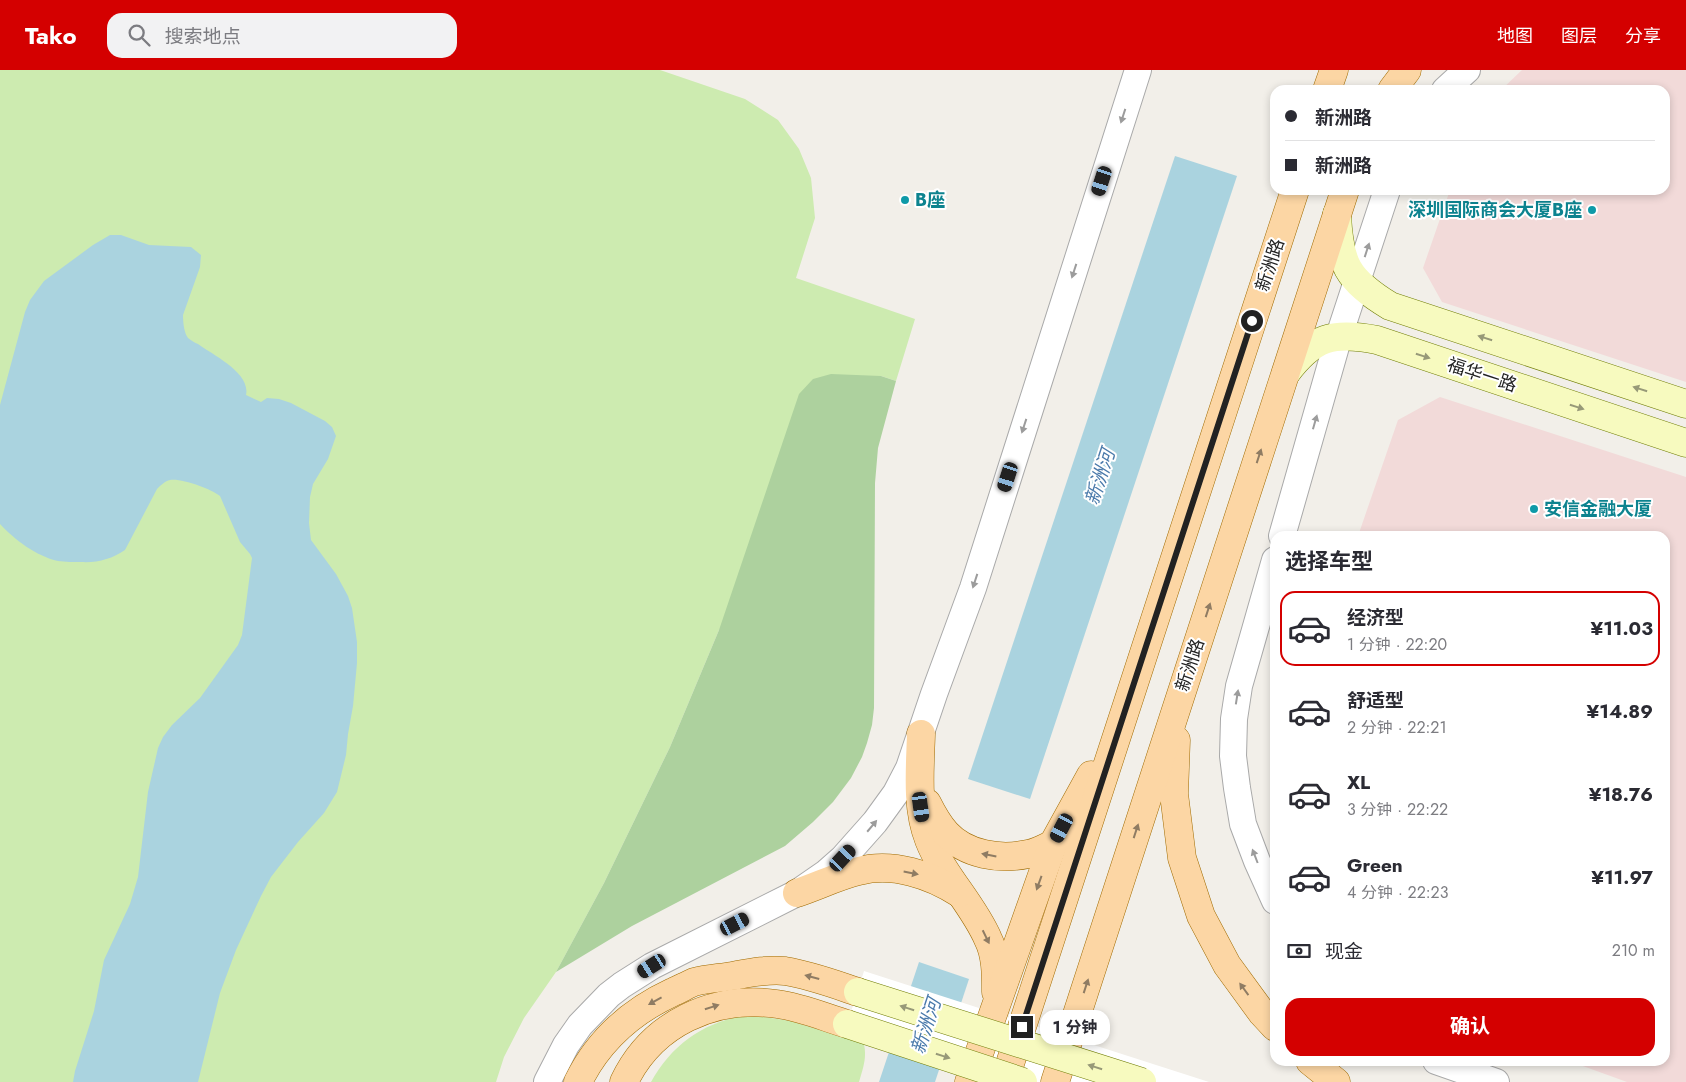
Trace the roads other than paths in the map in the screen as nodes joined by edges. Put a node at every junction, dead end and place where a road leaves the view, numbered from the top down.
1 (1138, 70) edge
2 (1315, 70) edge
3 (1334, 70) edge
4 (1384, 70) edge
5 (1407, 70) edge
6 (1467, 70) edge
7 (1316, 85) edge
8 (1329, 85) edge
9 (1380, 85) edge
10 (1396, 85) edge
11 (1450, 85) edge
12 (1293, 195) edge
13 (1385, 195) edge
14 (1341, 202) edge
15 (1357, 281) junction
16 (1339, 336) junction
17 (1286, 373) junction
18 (1685, 401) edge
19 (1686, 443) edge
20 (1283, 531) edge
21 (1270, 578) edge
22 (1183, 688) junction
23 (1124, 714) junction
24 (921, 734) junction
25 (920, 791) junction
26 (1053, 844) junction
27 (1270, 890) edge
28 (797, 893) junction
29 (962, 894) junction
30 (858, 992) joint
31 (996, 1003) junction
32 (1270, 1022) edge
33 (847, 1024) joint
34 (1316, 1066) edge
35 (1435, 1066) edge
36 (1450, 1066) edge
37 (547, 1082) edge
38 (578, 1082) edge
39 (624, 1082) edge
40 (969, 1082) edge
41 (1004, 1082) edge
42 (1023, 1082) edge
43 (1054, 1082) edge
44 (1142, 1082) edge
45 (1336, 1082) edge
46 (1430, 1082) edge
47 (1496, 1082) edge

1 -> 24 street
2 - 7 main road
3 - 8 main road
4 - 9 main road
5 - 10 main road
6 - 11 street
12 - 23 main road, 新洲路
15 -> 13 street
14 - 15 street, 福华一路
14 - 17 main road, 新洲路
15 - 16 street
18 -> 15 street, 福华一路
16 - 17 street, 福华一路
16 -> 19 street, 福华一路
20 -> 16 street
22 -> 17 main road, 新洲路
27 -> 21 street
32 -> 22 main road
43 -> 22 main road, 新洲路
23 - 26 main road
23 - 41 main road, 新洲路
24 - 25 main road
28 -> 24 street
26 -> 25 main road
25 - 29 main road
26 -> 31 main road
28 -> 29 main road
28 - 37 street
29 -> 31 main road
30 -> 38 main road
44 -> 30 street, bridge
31 - 40 main road
39 -> 33 main road
33 -> 42 street, bridge
34 - 45 main road
35 - 46 street
36 - 47 street

